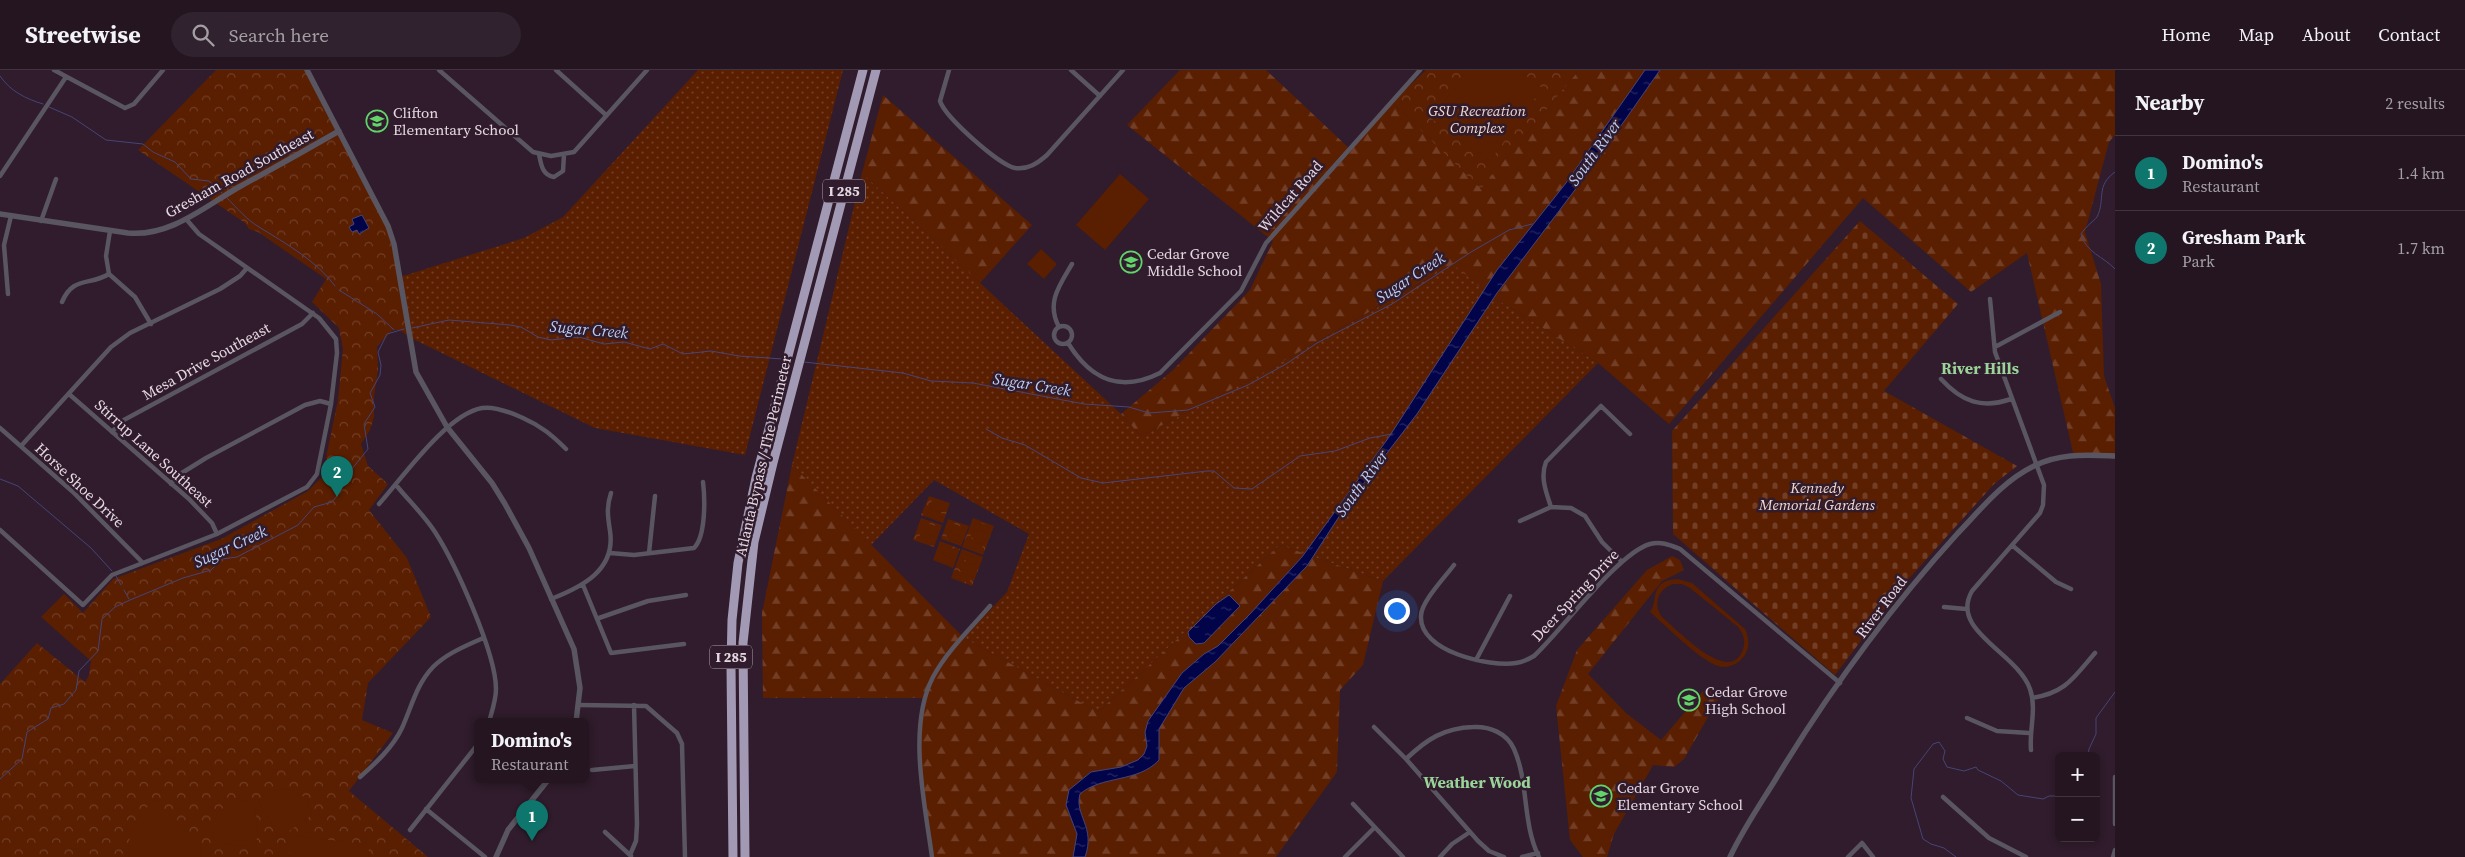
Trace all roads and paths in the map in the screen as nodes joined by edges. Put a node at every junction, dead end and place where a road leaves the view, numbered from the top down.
1 (54, 70) edge
2 (164, 70) edge
3 (307, 70) edge
4 (439, 70) edge
5 (556, 70) edge
6 (647, 70) edge
7 (863, 70) edge
8 (876, 70) edge
9 (949, 70) edge
10 (1071, 70) edge
11 (1123, 70) edge
12 (1420, 70) edge
13 (66, 78) junction
14 (1100, 96) junction
15 (606, 115) junction
16 (339, 131) junction
17 (539, 154) junction
18 (564, 156) junction
19 (0, 176) edge
20 (56, 179) dead end
21 (0, 214) edge
22 (11, 216) junction
23 (186, 219) junction
24 (41, 221) junction
25 (110, 231) junction
26 (1072, 264) dead end
27 (247, 268) junction
28 (109, 274) junction
29 (8, 294) dead end
30 (1990, 299) dead end
31 (62, 302) dead end
32 (2060, 312) dead end
33 (314, 313) junction
34 (151, 324) junction
35 (1059, 328) junction
36 (1068, 343) junction
37 (1994, 347) junction
38 (1941, 379) dead end
39 (69, 394) junction
40 (2012, 399) junction
41 (331, 404) junction
42 (447, 427) junction
43 (0, 428) edge
44 (112, 432) junction
45 (1630, 434) dead end
46 (21, 446) junction
47 (566, 449) dead end
48 (2115, 456) edge
49 (2035, 466) junction
50 (703, 482) dead end
51 (171, 484) junction
52 (396, 485) junction
53 (611, 493) dead end
54 (655, 496) dead end
55 (379, 504) dead end
56 (1551, 507) junction
57 (1520, 521) dead end
58 (0, 530) edge
59 (217, 534) junction
60 (2013, 546) junction
61 (610, 553) junction
62 (649, 553) junction
63 (142, 562) junction
64 (1622, 562) junction
65 (1454, 565) dead end
66 (584, 585) junction
67 (2071, 589) dead end
68 (686, 595) dead end
69 (1510, 596) dead end
70 (551, 599) junction
71 (990, 606) dead end
72 (1944, 607) dead end
73 (1966, 609) junction
74 (599, 618) junction
75 (483, 638) junction
76 (684, 644) dead end
77 (2095, 653) dead end
78 (1476, 660) junction
79 (1840, 683) junction
80 (2032, 698) junction
81 (579, 705) junction
82 (634, 705) junction
83 (490, 718) edge
84 (577, 718) edge
85 (1967, 718) dead end
86 (1374, 727) dead end
87 (2029, 733) junction
88 (474, 749) edge
89 (2031, 750) dead end
90 (1406, 759) junction
91 (635, 766) junction
92 (592, 770) dead end
93 (2115, 776) edge
94 (360, 778) dead end
95 (744, 782) junction
96 (546, 783) edge
97 (1943, 797) dead end
98 (1353, 804) dead end
99 (426, 809) junction
100 (2115, 824) edge
101 (1374, 828) junction
102 (410, 830) dead end
103 (605, 832) dead end
104 (1470, 832) junction
105 (2115, 850) edge
106 (1539, 855) edge
107 (631, 856) edge
108 (485, 857) edge
109 (496, 857) edge
110 (685, 857) edge
111 (733, 857) edge
112 (745, 857) edge
113 (751, 857) edge
114 (932, 857) edge
115 (1345, 857) edge
116 (1403, 857) edge
117 (1440, 857) edge
118 (1504, 857) edge
119 (1522, 857) edge
120 (1730, 857) edge
121 (1848, 857) edge
122 (1873, 857) edge
123 (2026, 857) edge
124 (2113, 857) edge

1 - 13 street
2 - 13 street
3 - 16 street
4 - 17 street
5 - 15 street
6 - 15 street
7 - 111 highway, Atlanta Bypass / The Perimeter / I 285
8 - 95 highway, Atlanta Bypass / The Perimeter / I 285
9 - 14 street
10 - 14 street
11 - 14 street
12 - 36 street, Wildcat Road
13 - 19 street
15 - 18 street
16 - 23 street, Gresham Road Southeast
16 - 42 street
17 - 18 street
17 - 18 street
20 - 24 street
21 - 22 street, Gresham Road Southeast
22 - 24 street, Gresham Road Southeast
22 - 29 street
23 - 25 street, Gresham Road Southeast
23 - 27 street
24 - 25 street, Gresham Road Southeast
25 - 28 street
26 - 35 street
27 - 33 street
27 - 34 street
28 - 31 street
28 - 34 street
30 - 37 street
32 - 37 street
33 - 41 street
33 - 44 street, Mesa Drive Southeast
34 - 39 street
35 - 36 street
35 - 36 street
37 - 40 street
38 - 40 street
39 - 44 street, Stirrup Lane Southeast
39 - 46 street
40 - 49 street
41 - 51 street
41 - 59 street
42 - 47 street
42 - 52 street
42 - 70 street
43 - 46 street, Horse Shoe Drive
44 - 51 street, Stirrup Lane Southeast
45 - 56 street
46 - 63 street, Horse Shoe Drive
48 - 49 street, River Road
49 - 60 street
49 - 79 street, River Road
50 - 62 street
51 - 59 street, Stirrup Lane Southeast
52 - 55 street
52 - 75 street
53 - 61 street
54 - 62 street
56 - 57 street
56 - 64 street
58 - 63 street
59 - 63 street
60 - 67 street
60 - 73 street
61 - 62 street
61 - 66 street
64 - 78 street, Deer Spring Drive
64 - 79 street, Deer Spring Drive
65 - 78 street, Deer Spring Drive
66 - 70 street
66 - 74 street
68 - 74 street
69 - 78 street
70 - 81 street
71 - 114 street
72 - 73 street
73 - 80 street
74 - 76 street
75 - 83 street
75 - 94 street
77 - 80 street
79 - 120 street, River Road
80 - 87 street
81 - 82 street
81 - 84 street
82 - 91 street
82 - 110 street
85 - 87 street
86 - 90 street
87 - 89 street
88 - 99 street
90 - 104 street
90 - 106 street
91 - 92 street
91 - 107 street
93 - 100 street
95 - 112 highway, Atlanta Bypass / The Perimeter / I 285
95 - 113 highway
96 - 109 street
97 - 123 street
98 - 101 street
99 - 102 street
99 - 108 street
101 - 115 street
101 - 116 street
103 - 107 street
104 - 117 street
104 - 118 street
105 - 124 street
106 - 119 street
121 - 122 street

